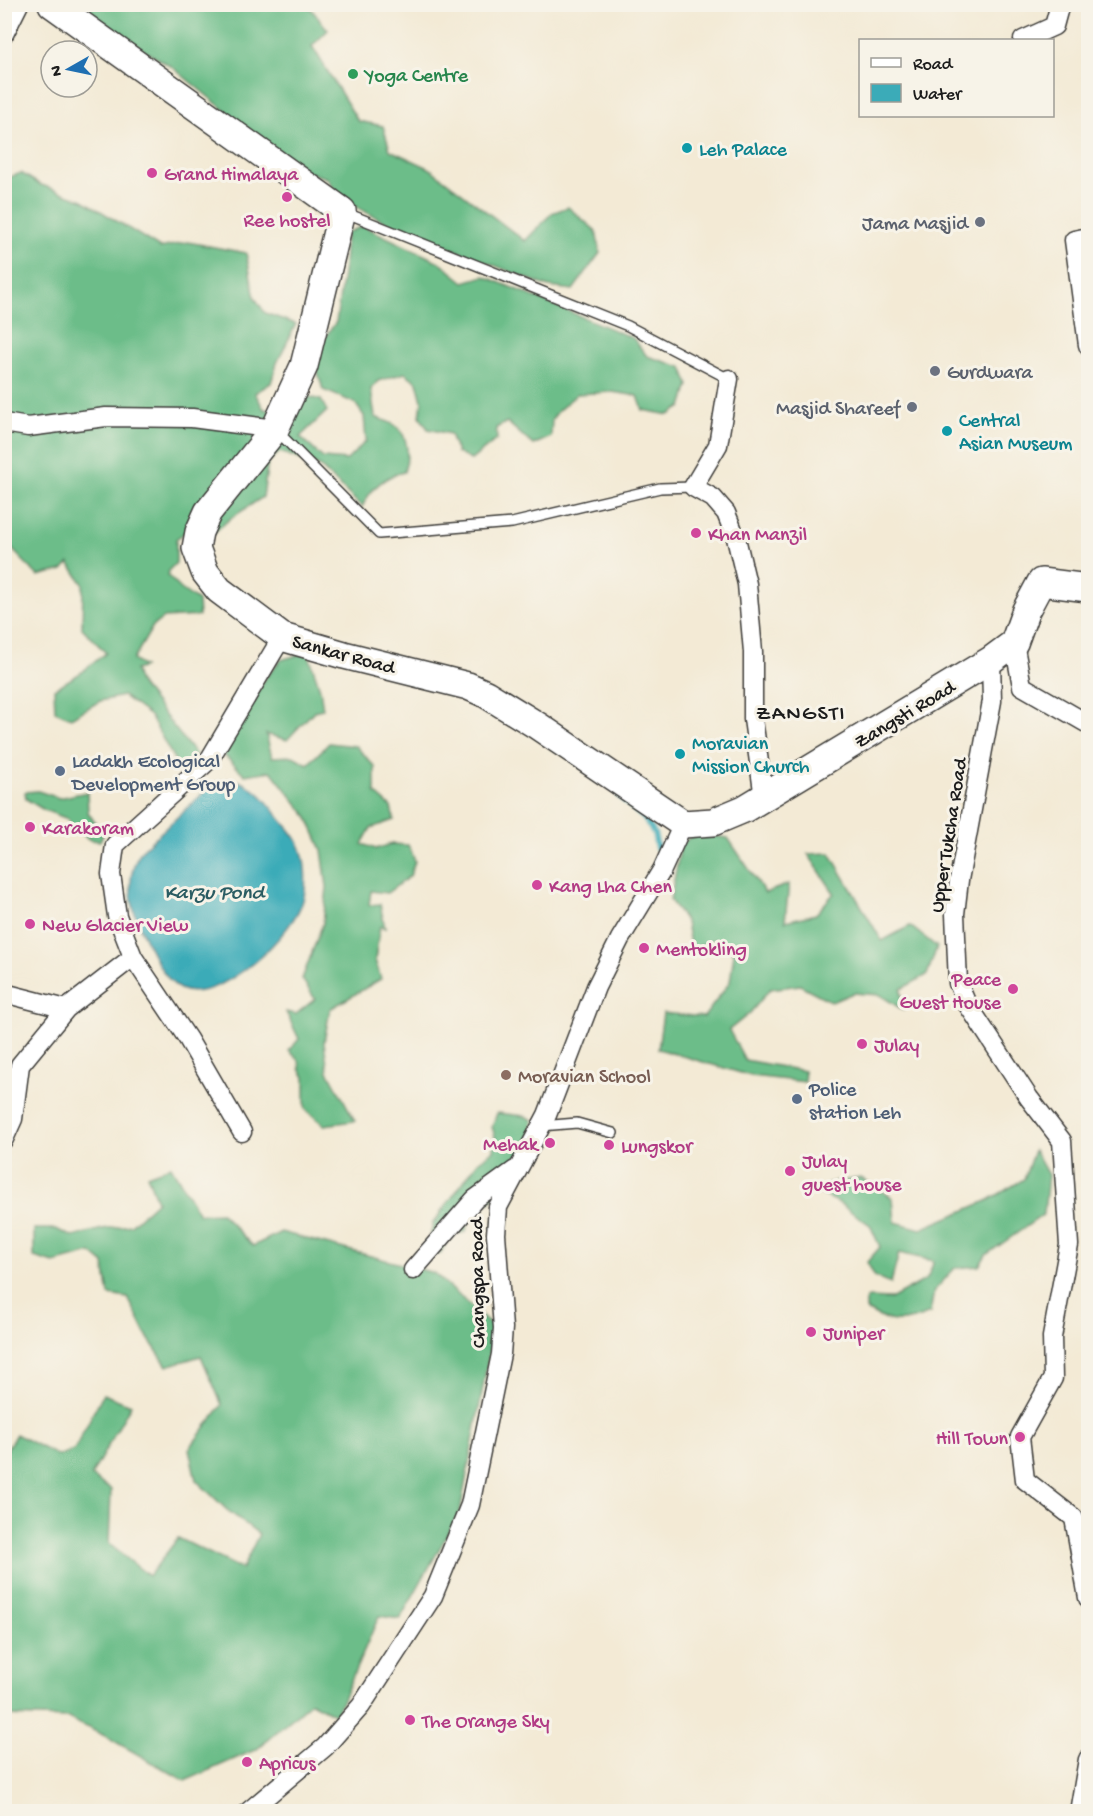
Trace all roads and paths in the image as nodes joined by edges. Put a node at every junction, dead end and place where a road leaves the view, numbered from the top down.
1 (19, 4) edge
2 (52, 4) edge
3 (1060, 4) edge
4 (4, 34) edge
5 (1025, 39) edge
6 (342, 212) junction
7 (1089, 237) edge
8 (1089, 345) edge
9 (729, 379) joint
10 (4, 423) edge
11 (275, 429) junction
12 (693, 487) junction
13 (1089, 588) edge
14 (282, 637) junction
15 (1014, 643) junction
16 (991, 660) junction
17 (1089, 724) edge
18 (764, 798) junction
19 (683, 824) junction
20 (133, 957) junction
21 (4, 993) edge
22 (66, 1010) junction
23 (541, 1126) junction
24 (242, 1132) dead end
25 (613, 1133) dead end
26 (4, 1139) edge
27 (519, 1168) junction
28 (413, 1270) dead end
29 (1089, 1598) edge
30 (1089, 1759) edge
31 (248, 1812) edge
32 (1079, 1812) edge

1 - 4 street
2 - 6 main road
3 - 5 street
6 - 9 lane
6 - 11 main road, Sankar Road
7 - 8 street
9 - 12 street
10 - 11 street
11 - 12 lane
11 - 14 main road, Sankar Road
12 - 18 street
13 - 15 main road
14 - 19 main road, Sankar Road
14 - 20 street
15 - 16 main road, Zangsti Road
15 - 17 street
16 - 18 main road, Zangsti Road
16 - 29 street, Upper Tukcha Road
18 - 19 main road, Zangsti Road
19 - 23 street, Changspa Road
20 - 22 street
20 - 24 street
21 - 22 street
22 - 26 street
23 - 25 lane
23 - 27 street, Changspa Road
27 - 28 street
27 - 31 street, Changspa Road
30 - 32 street

